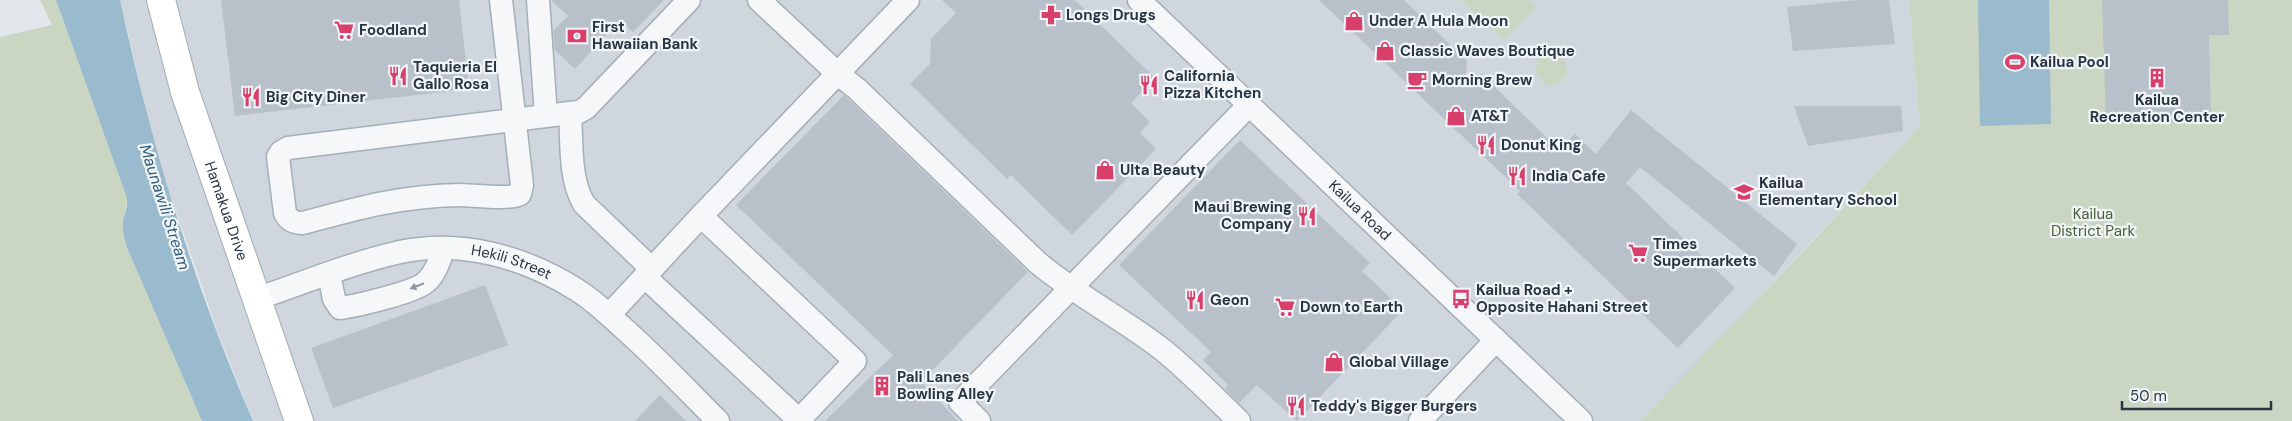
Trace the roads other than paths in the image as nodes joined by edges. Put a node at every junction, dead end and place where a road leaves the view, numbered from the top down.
1 (162, 0) edge
2 (501, 0) edge
3 (538, 0) edge
4 (689, 0) edge
5 (759, 0) edge
6 (908, 0) edge
7 (1139, 0) edge
8 (837, 73) junction
9 (1250, 105) junction
10 (570, 113) junction
11 (546, 116) junction
12 (514, 120) junction
13 (701, 216) junction
14 (444, 248) junction
15 (648, 273) junction
16 (329, 274) junction
17 (1070, 287) junction
18 (256, 299) junction
19 (609, 315) junction
20 (1496, 340) junction
21 (1432, 416) edge
22 (299, 421) edge
23 (718, 421) edge
24 (798, 421) edge
25 (980, 421) edge
26 (1239, 421) edge
27 (1581, 421) edge

1 - 18 main road, Hamakua Drive
2 - 12 street
3 - 11 street
4 - 10 street
5 - 8 street
6 - 8 street
7 - 9 street, Kailua Road
8 - 13 street
8 - 17 street
9 - 17 street
9 - 20 street, Kailua Road
10 - 11 street
10 - 15 street
11 - 12 street
12 - 12 street
13 - 15 street
13 - 24 street
14 - 16 street, Hekili Street
14 -> 16 street
14 - 19 street, Hekili Street
15 - 19 street
15 - 24 street
16 - 18 street, Hekili Street
17 - 25 street
17 - 26 street
18 - 22 main road, Hamakua Drive
19 - 23 street, Hekili Street
20 - 21 street
20 - 27 street, Kailua Road

